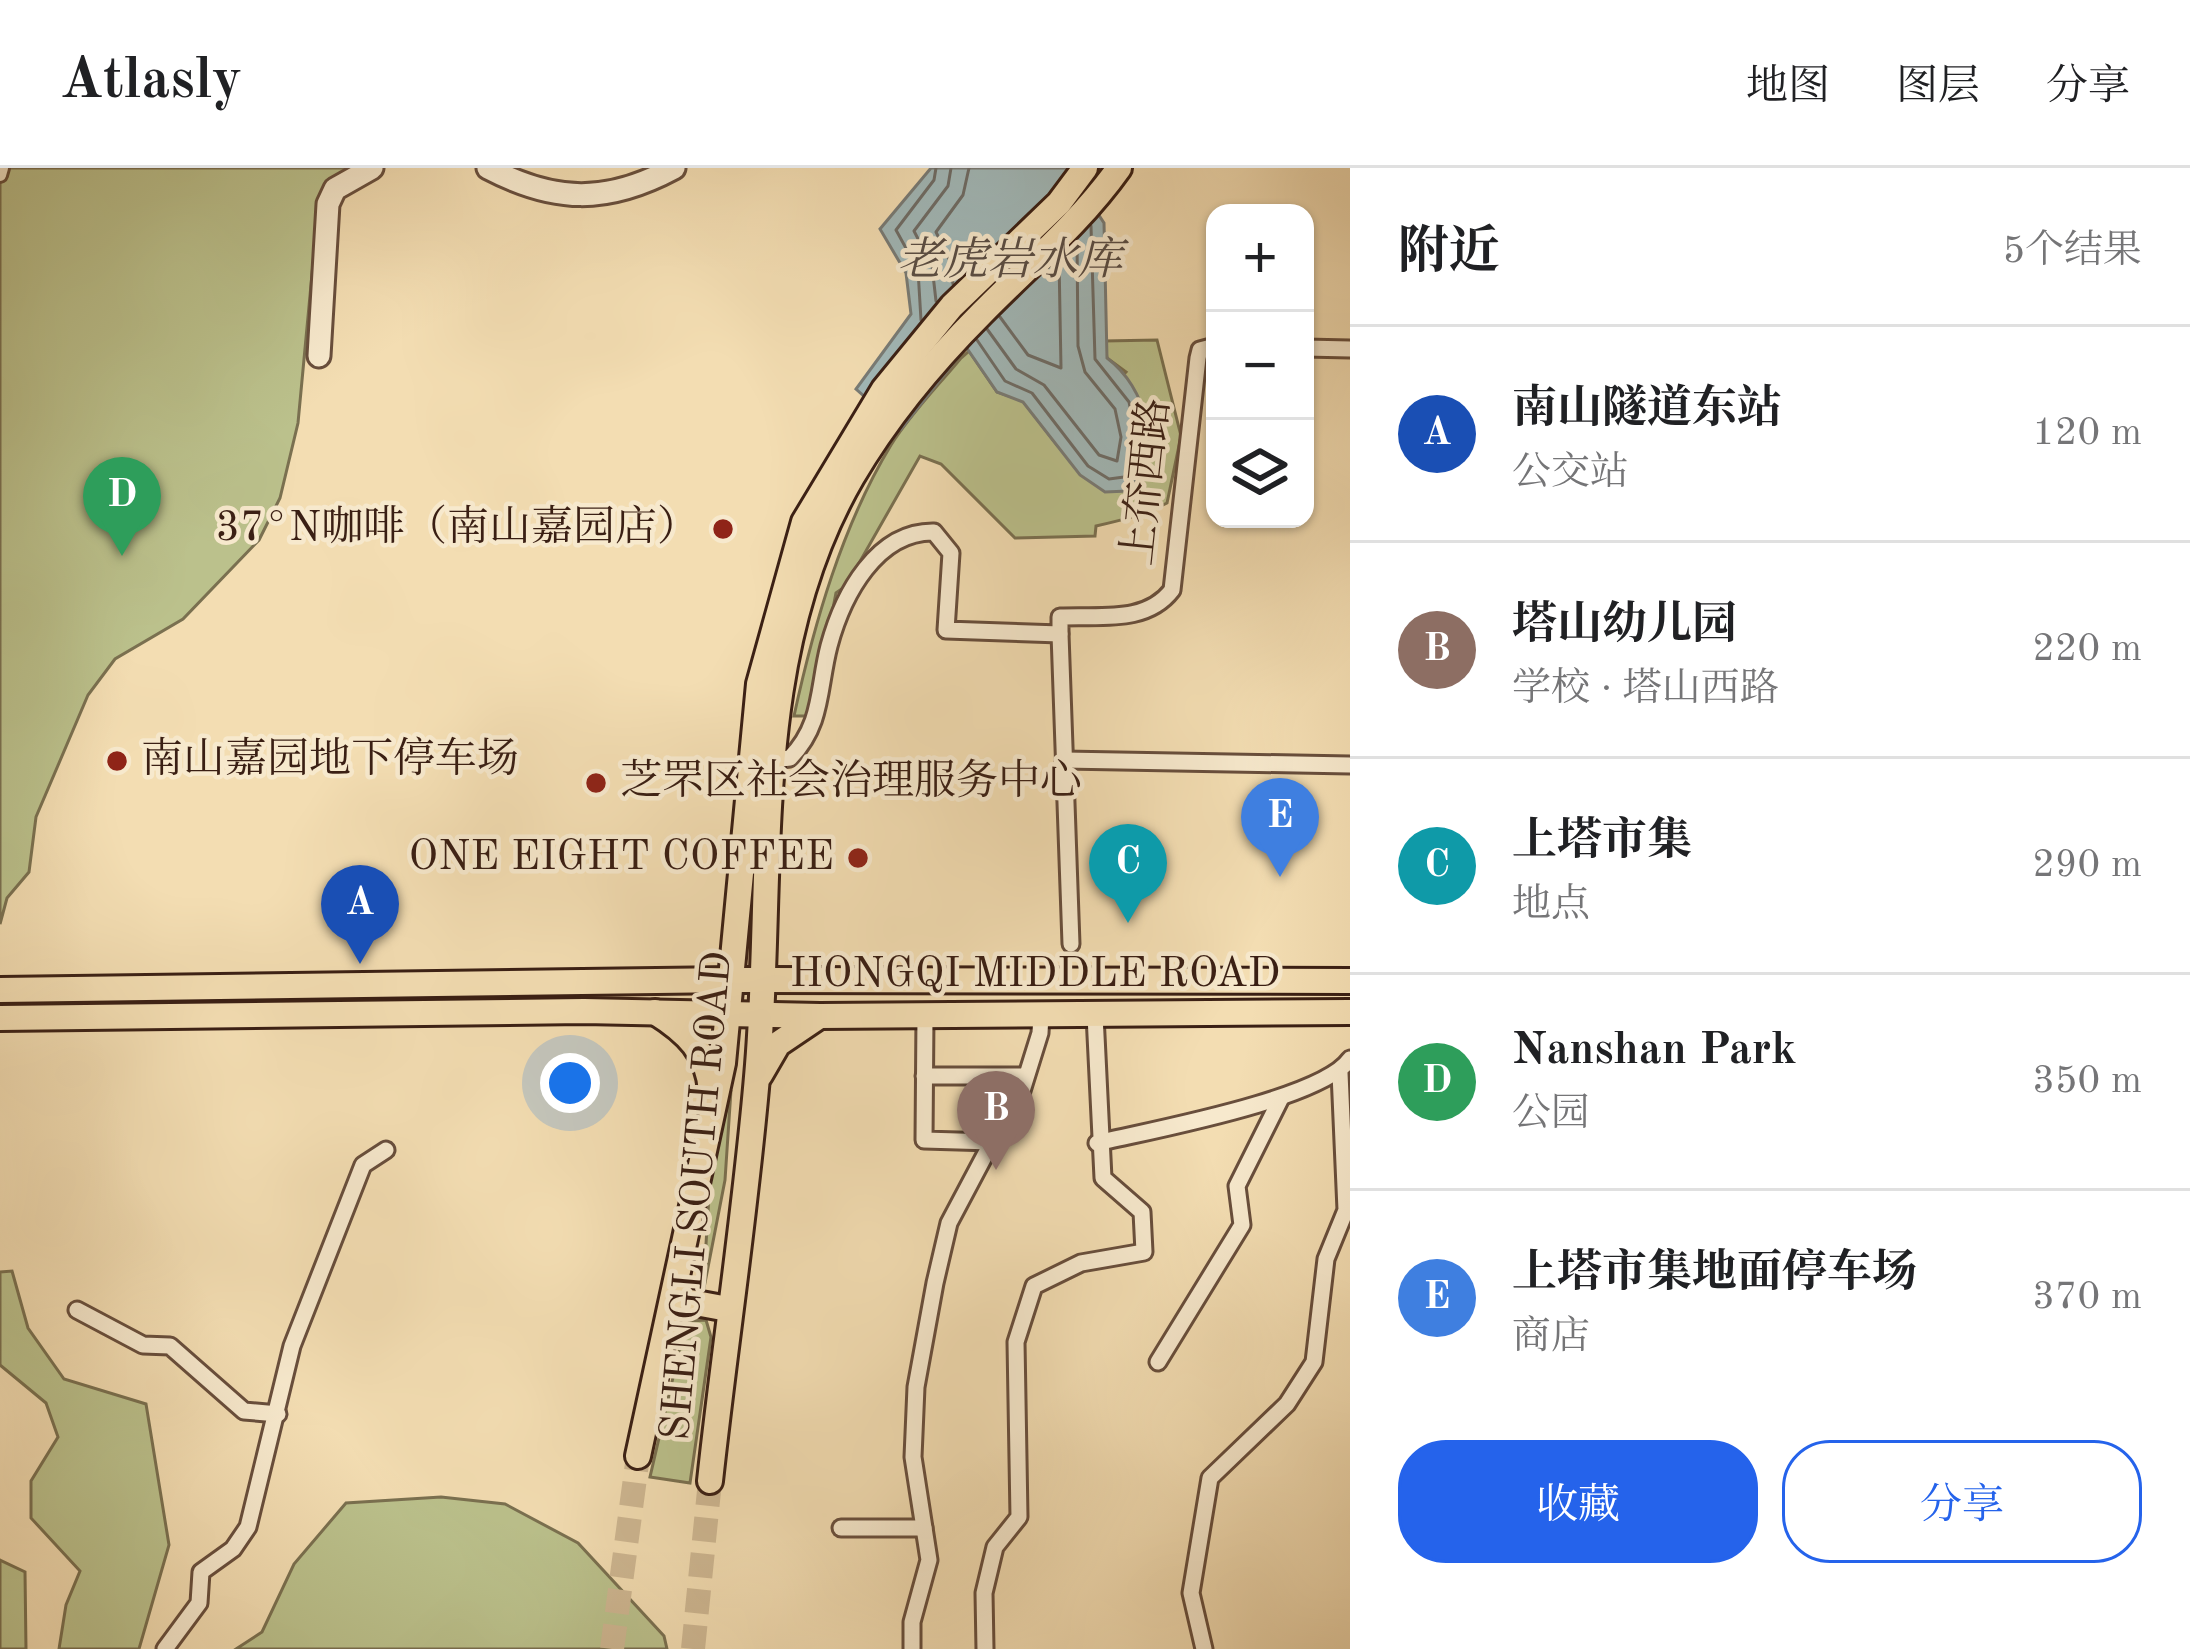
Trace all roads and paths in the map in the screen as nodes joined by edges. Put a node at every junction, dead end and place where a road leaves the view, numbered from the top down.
1 (372, 168) edge
2 (488, 168) edge
3 (674, 168) edge
4 (1085, 168) edge
5 (1119, 168) edge
6 (1206, 348) edge
7 (1314, 348) edge
8 (1350, 349) edge
9 (320, 356) dead end
10 (1060, 634) junction
11 (772, 760) junction
12 (1064, 760) junction
13 (1350, 765) edge
14 (1071, 944) dead end
15 (731, 980) junction
16 (761, 980) junction
17 (1350, 981) edge
18 (0, 990) edge
19 (653, 1010) junction
20 (729, 1011) junction
21 (1350, 1012) edge
22 (761, 1015) junction
23 (1041, 1015) junction
24 (1095, 1015) junction
25 (820, 1016) junction
26 (925, 1016) junction
27 (0, 1018) edge
28 (1345, 1066) edge
29 (924, 1076) junction
30 (1024, 1076) junction
31 (755, 1089) junction
32 (1281, 1098) junction
33 (712, 1101) junction
34 (992, 1142) junction
35 (1097, 1143) junction
36 (386, 1150) dead end
37 (674, 1299) junction
38 (728, 1309) junction
39 (76, 1310) dead end
40 (1158, 1362) dead end
41 (278, 1414) junction
42 (638, 1456) tunnel mouth
43 (710, 1480) tunnel mouth
44 (841, 1528) dead end
45 (924, 1528) junction
46 (165, 1648) edge
47 (912, 1649) edge
48 (985, 1649) edge
49 (1204, 1649) edge

1 - 9 street
2 - 3 street
4 - 15 main road, SHENGLI SOUTH ROAD
5 - 11 main road, SHENGLI SOUTH ROAD
6 - 10 street, 上夼西路
7 - 8 street
10 - 11 street
10 - 12 street
11 - 16 main road, SHENGLI SOUTH ROAD
12 - 13 street
12 - 14 street
15 - 16 main road, HONGQI MIDDLE ROAD
15 - 18 main road, HONGQI MIDDLE ROAD
15 - 20 main road, SHENGLI SOUTH ROAD
16 - 17 main road, HONGQI MIDDLE ROAD
16 - 22 main road, SHENGLI SOUTH ROAD
19 - 20 main road, HONGQI MIDDLE ROAD
19 - 27 main road, HONGQI MIDDLE ROAD
19 - 33 main road
20 - 22 main road, HONGQI MIDDLE ROAD
20 - 33 main road, SHENGLI SOUTH ROAD
21 - 24 main road, HONGQI MIDDLE ROAD
22 - 25 main road, HONGQI MIDDLE ROAD
22 - 31 main road, SHENGLI SOUTH ROAD
23 - 24 main road, HONGQI MIDDLE ROAD
23 - 26 main road, HONGQI MIDDLE ROAD
23 - 30 street
24 - 35 street
25 - 26 main road, HONGQI MIDDLE ROAD
25 - 31 main road
26 - 29 street
28 - 32 street
28 - 49 street
29 - 30 street
29 - 34 street
30 - 34 street
31 - 38 main road, SHENGLI SOUTH ROAD
32 - 35 street
32 - 40 street
33 - 37 main road, SHENGLI SOUTH ROAD
34 - 45 street
35 - 48 street
36 - 41 street
37 - 38 main road
37 - 42 main road, SHENGLI SOUTH ROAD
38 - 43 main road, SHENGLI SOUTH ROAD
39 - 41 street
41 - 46 street
44 - 45 street
45 - 47 street

